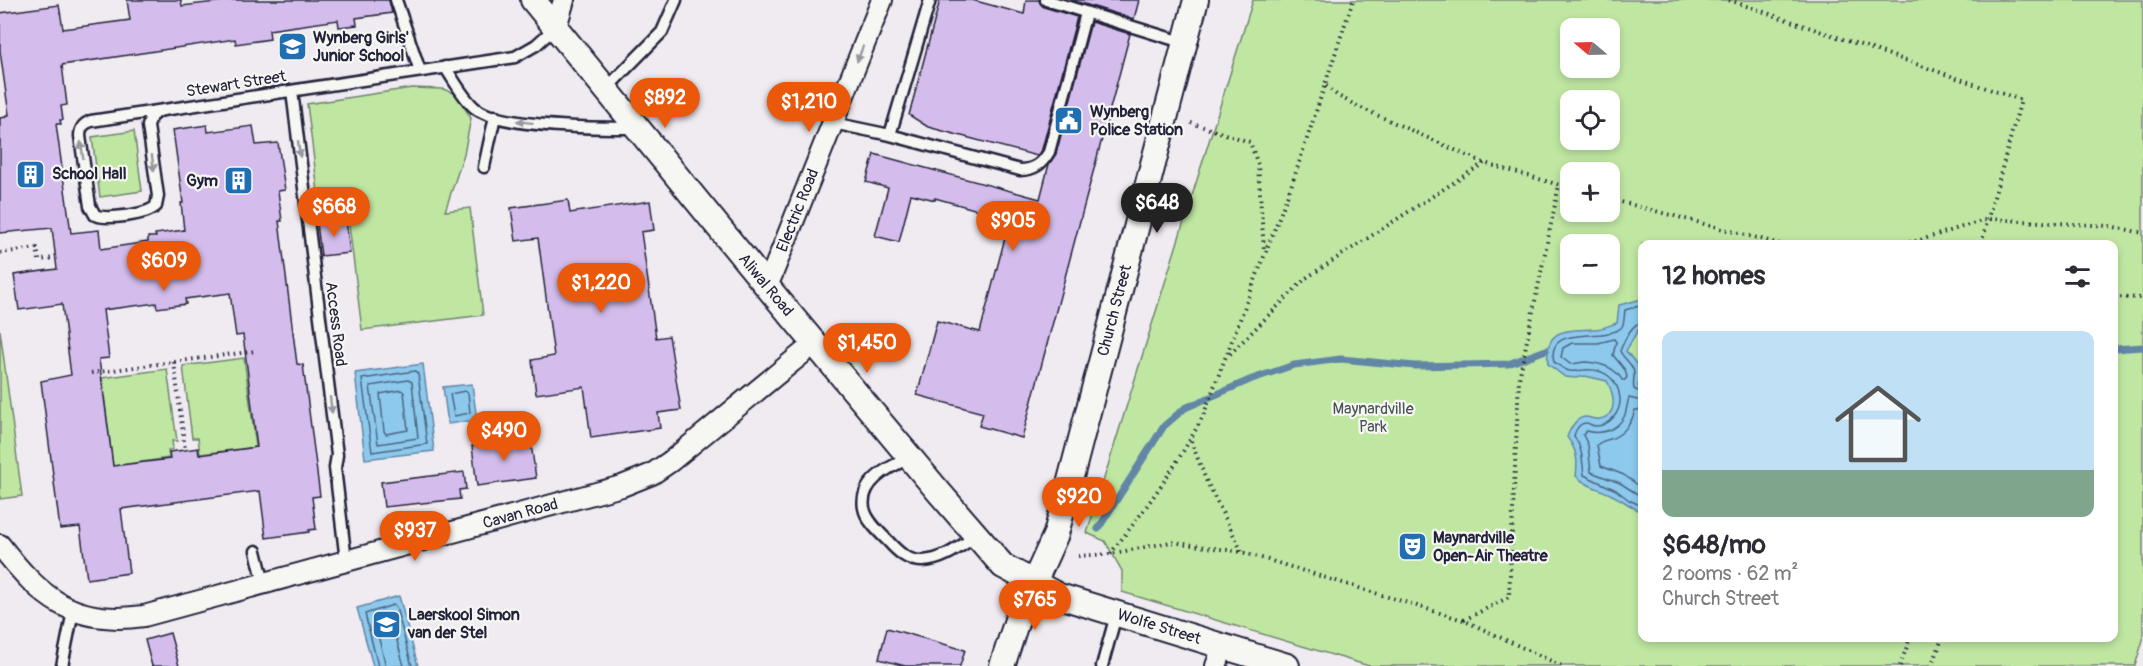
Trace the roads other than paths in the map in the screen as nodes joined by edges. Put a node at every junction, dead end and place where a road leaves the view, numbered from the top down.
1 (396, 0) edge
2 (533, 0) edge
3 (564, 0) edge
4 (676, 0) edge
5 (882, 0) edge
6 (930, 0) edge
7 (1046, 0) edge
8 (1197, 0) edge
9 (1086, 13) junction
10 (555, 27) junction
11 (1185, 44) junction
12 (445, 67) junction
13 (420, 71) junction
14 (606, 89) junction
15 (292, 91) junction
16 (160, 111) junction
17 (495, 116) junction
18 (833, 123) junction
19 (638, 128) junction
20 (890, 135) junction
21 (484, 167) dead end
22 (765, 284) junction
23 (814, 344) junction
24 (910, 458) junction
25 (976, 536) junction
26 (0, 544) edge
27 (256, 551) dead end
28 (346, 561) junction
29 (1034, 583) junction
30 (264, 584) junction
31 (73, 611) junction
32 (1116, 615) junction
33 (1220, 656) edge
34 (62, 666) edge
35 (1002, 666) edge
36 (1102, 666) edge
37 (1287, 666) edge

1 - 13 lane
2 - 10 street, Aliwal Road
3 - 10 street
4 - 14 lane
5 -> 18 street, Electric Road
6 - 20 lane
7 - 9 lane
8 - 11 street, Church Street
9 - 11 lane
9 - 20 lane
10 - 12 lane, Stewart Street
10 - 14 street, Aliwal Road
11 - 29 street, Church Street
12 - 13 lane, Stewart Street
12 - 17 lane
13 - 15 lane, Stewart Street
14 - 19 street, Aliwal Road
15 - 16 lane, Stewart Street
15 -> 28 lane, Access Road
16 -> 16 lane, Stewart Street
19 -> 17 lane
17 - 21 lane
18 - 20 lane
18 - 22 street, Electric Road
19 - 22 street, Aliwal Road
22 - 23 street, Aliwal Road
23 - 24 street, Aliwal Road
23 - 28 street, Cavan Road
24 - 25 street, Aliwal Road
24 - 25 lane
25 - 29 street, Aliwal Road
26 - 31 street, Cavan Road
27 - 30 lane
28 - 30 street, Cavan Road
29 - 32 street, Wolfe Street
29 - 35 street, Church Street
30 - 31 street, Cavan Road
31 - 34 lane
32 - 33 street, Wolfe Street
32 - 36 lane
33 - 37 street, Wolfe Street

